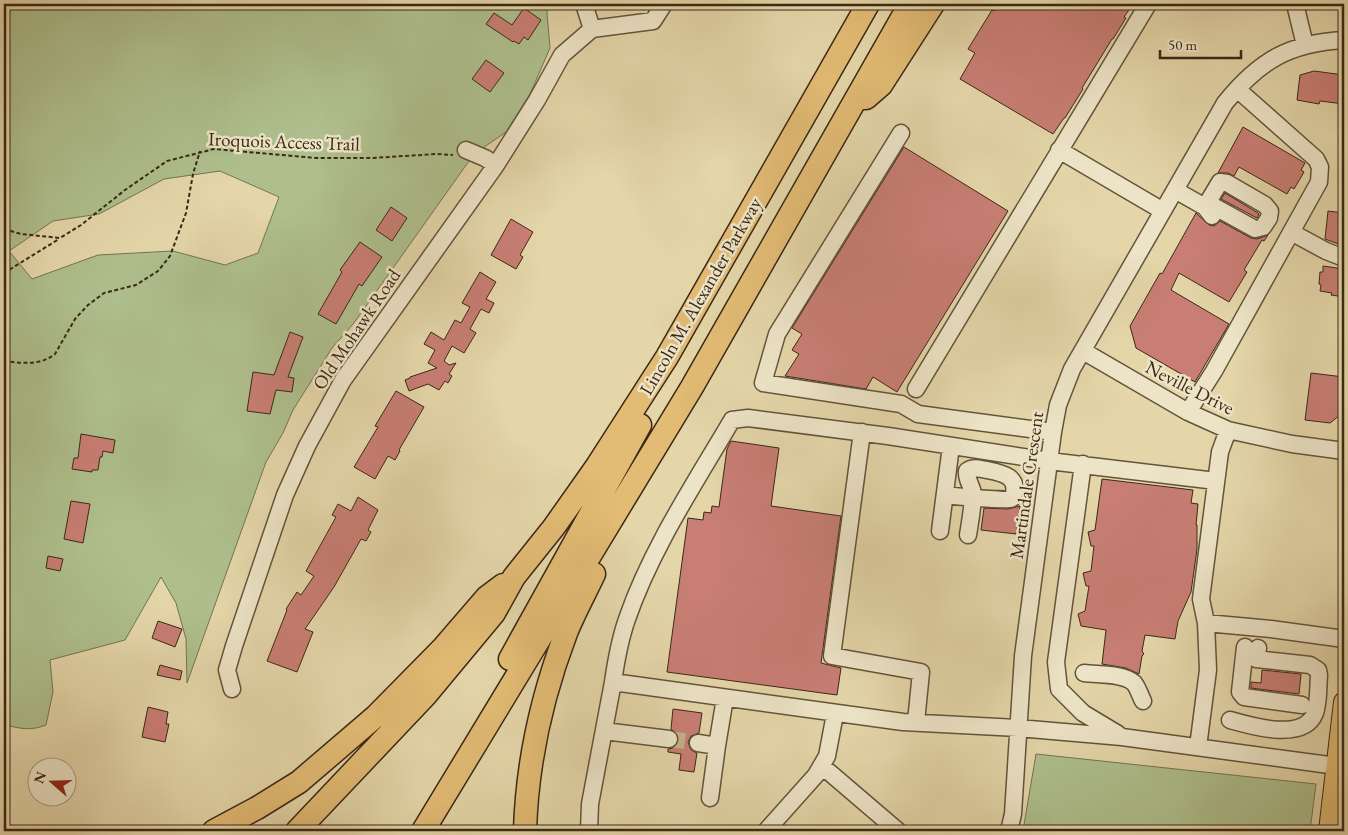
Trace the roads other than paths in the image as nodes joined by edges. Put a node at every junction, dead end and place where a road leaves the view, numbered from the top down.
1 (584, 4) edge
2 (664, 4) edge
3 (868, 4) edge
4 (910, 4) edge
5 (933, 4) edge
6 (1148, 4) edge
7 (1295, 4) edge
8 (592, 29) junction
9 (1344, 40) edge
10 (1305, 45) junction
11 (1237, 89) junction
12 (848, 114) junction
13 (901, 132) dead end
14 (466, 150) road end
15 (1059, 150) junction
16 (496, 165) junction
17 (1175, 190) junction
18 (1163, 211) junction
19 (1239, 232) dead end
20 (1291, 232) junction
21 (1344, 258) edge
22 (1083, 351) junction
23 (667, 357) junction
24 (692, 387) junction
25 (916, 389) dead end
26 (1188, 412) junction
27 (1228, 430) junction
28 (862, 432) junction
29 (1053, 432) junction
30 (952, 446) junction
31 (1344, 451) edge
32 (1049, 461) junction
33 (1083, 464) junction
34 (1216, 481) junction
35 (945, 495) junction
36 (940, 531) dead end
37 (968, 535) dead end
38 (514, 577) junction
39 (1206, 623) junction
40 (1344, 639) edge
41 (1084, 673) dead end
42 (613, 682) junction
43 (232, 689) dead end
44 (725, 698) junction
45 (1142, 701) dead end
46 (1344, 702) edge
47 (1302, 705) dead end
48 (835, 714) junction
49 (1230, 720) dead end
50 (916, 722) junction
51 (1018, 728) junction
52 (604, 731) junction
53 (1122, 737) junction
54 (669, 739) tunnel mouth
55 (698, 743) tunnel mouth
56 (717, 746) junction
57 (1194, 746) junction
58 (1340, 767) edge
59 (819, 770) junction
60 (710, 798) dead end
61 (214, 831) edge
62 (297, 831) edge
63 (408, 831) edge
64 (423, 831) edge
65 (525, 831) edge
66 (589, 831) edge
67 (766, 831) edge
68 (898, 831) edge
69 (1009, 831) edge
70 (1329, 831) edge

1 - 8 street
2 - 8 street
3 - 23 highway, Lincoln M. Alexander Parkway
4 - 12 highway, Lincoln M. Alexander Parkway
5 - 12 highway
6 - 15 street
7 - 10 street
8 - 16 street, Old Mohawk Road
9 - 10 street, Martindale Crescent
10 - 11 street, Martindale Crescent
11 - 17 street, Martindale Crescent
11 - 20 street
12 - 24 highway, Lincoln M. Alexander Parkway
13 - 29 street
14 - 16 street
15 - 18 street
15 - 25 street
16 - 43 street, Old Mohawk Road
17 - 18 street, Martindale Crescent
17 - 19 street
18 - 22 street, Martindale Crescent
20 - 21 street
20 - 26 street
22 - 26 street, Neville Drive
22 - 29 street, Martindale Crescent
23 - 38 highway, Lincoln M. Alexander Parkway
23 - 63 highway
24 - 64 highway
24 - 65 highway
26 - 27 street, Neville Drive
27 - 31 street, Neville Drive
27 - 34 street
28 - 30 street
28 - 42 street
28 - 50 street
29 - 32 street, Martindale Crescent
30 - 32 street
30 - 35 street
32 - 33 street
32 - 51 street, Martindale Crescent
33 - 34 street
33 - 53 street
34 - 39 street
35 - 36 street
35 - 37 street
38 - 61 highway
38 - 62 highway
39 - 40 street
39 - 57 street
41 - 45 street
42 - 44 street
42 - 52 street
44 - 48 street
44 - 56 street
46 - 58 main road
47 - 49 street
48 - 50 street
48 - 59 street
50 - 51 street
51 - 53 street
51 - 69 street, Martindale Crescent
52 - 54 street
52 - 66 street
53 - 57 street
55 - 56 street
56 - 60 street
57 - 58 street
58 - 70 main road
59 - 67 street
59 - 68 street

